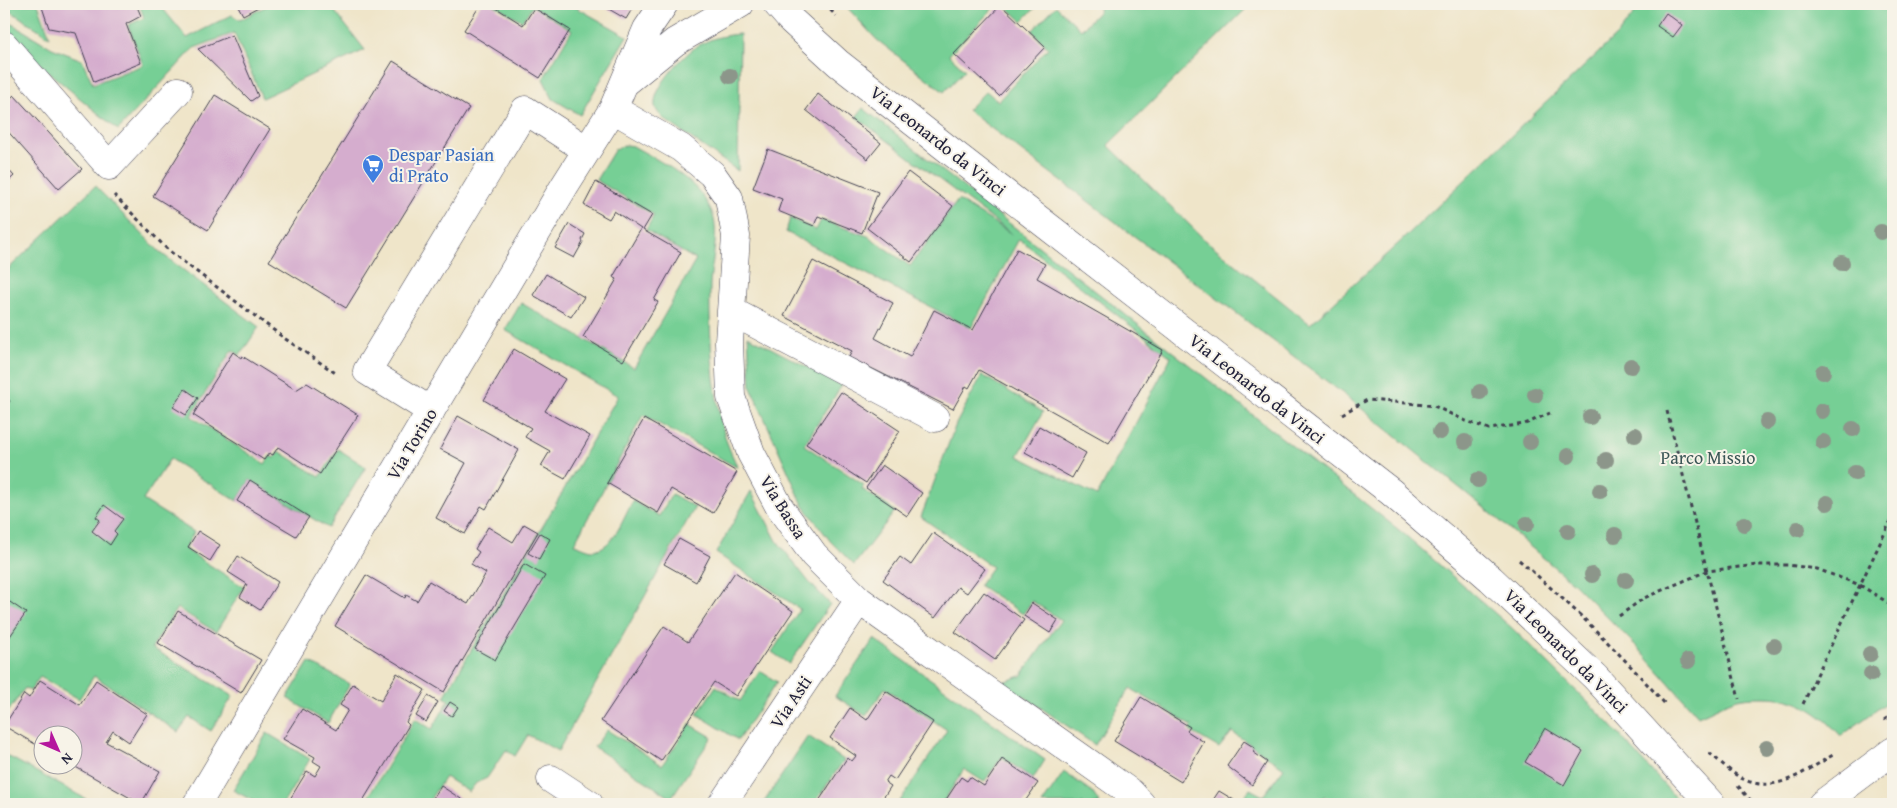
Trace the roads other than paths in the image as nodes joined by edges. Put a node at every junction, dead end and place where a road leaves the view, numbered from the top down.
1 (664, 4) edge
2 (740, 4) edge
3 (778, 4) edge
4 (4, 45) edge
5 (625, 83) junction
6 (178, 91) dead end
7 (613, 109) junction
8 (587, 150) junction
9 (731, 311) junction
10 (431, 411) junction
11 (935, 418) dead end
12 (859, 600) junction
13 (1893, 751) edge
14 (551, 779) dead end
15 (197, 804) edge
16 (589, 804) edge
17 (722, 804) edge
18 (1141, 804) edge
19 (1711, 804) edge
20 (1822, 804) edge

1 - 5 street, Via Torino
2 - 5 street, Via Torino
3 - 19 street, Via Leonardo da Vinci
4 - 6 street
5 - 7 street, Via Torino
7 - 8 street, Via Torino
7 - 9 street, Via Bassa
8 - 10 street, Via Torino
8 - 10 street
9 - 11 street
9 - 12 street, Via Bassa
10 - 15 street, Via Torino
12 - 17 street, Via Asti
12 - 18 street, Via Bassa
13 - 20 street
14 - 16 street

